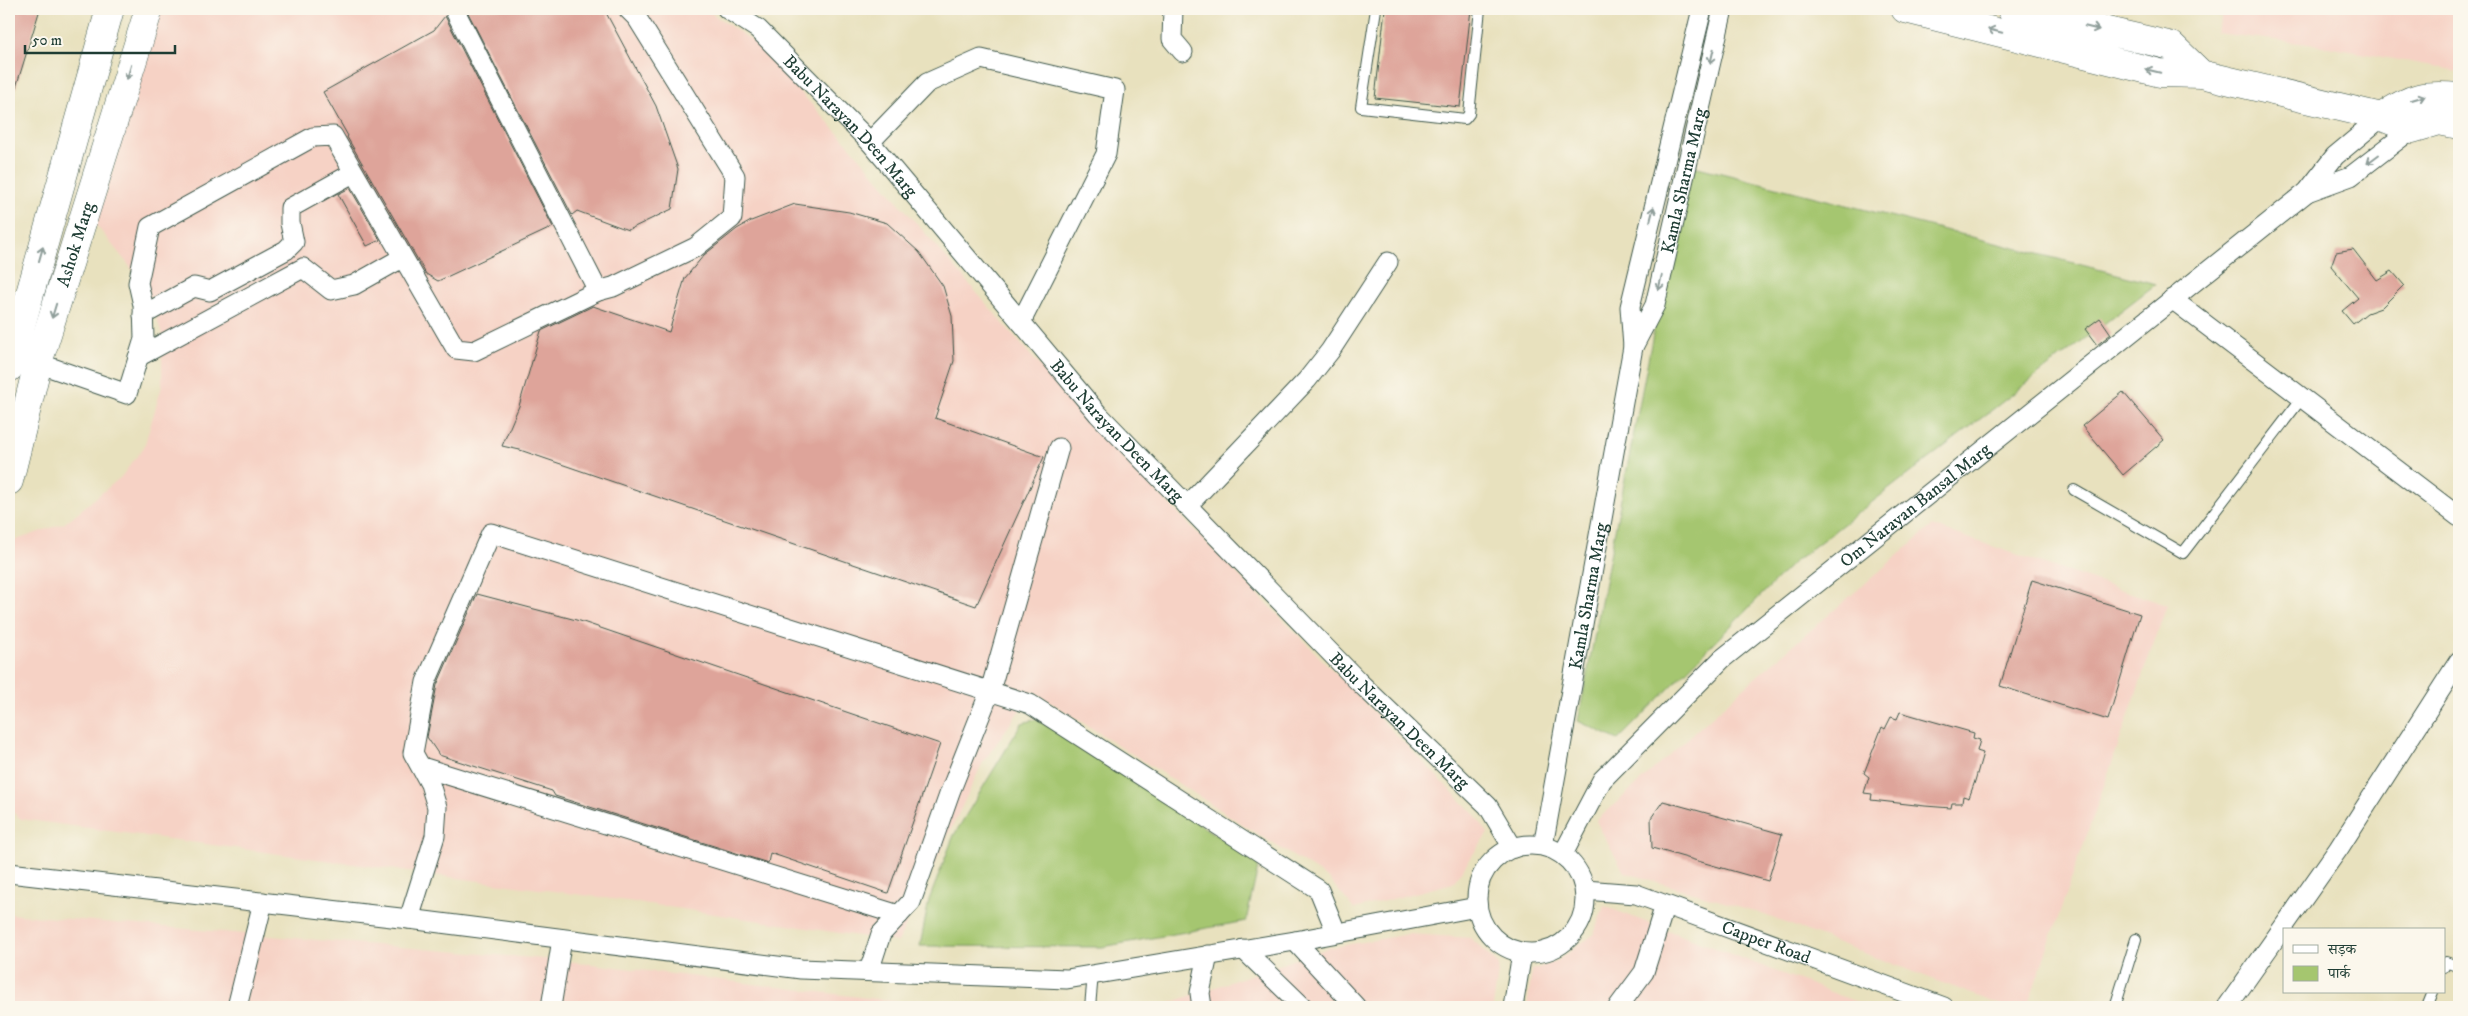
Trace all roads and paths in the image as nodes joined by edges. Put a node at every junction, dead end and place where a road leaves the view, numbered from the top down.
1 (110, 9) edge
2 (149, 9) edge
3 (454, 9) edge
4 (628, 9) edge
5 (727, 9) edge
6 (1173, 9) edge
7 (1376, 9) edge
8 (1480, 9) edge
9 (1702, 9) edge
10 (1723, 9) edge
11 (1905, 9) edge
12 (2011, 9) edge
13 (1183, 52) dead end
14 (2201, 74) junction
15 (2459, 97) edge
16 (2382, 117) junction
17 (2459, 125) edge
18 (2412, 129) junction
19 (870, 142) junction
20 (1667, 154) junction
21 (1688, 159) junction
22 (353, 173) junction
23 (2307, 192) junction
24 (402, 258) junction
25 (1388, 262) dead end
26 (598, 290) junction
27 (2172, 299) junction
28 (143, 315) junction
29 (1021, 322) junction
30 (1633, 348) junction
31 (138, 357) junction
32 (11, 362) edge
33 (38, 363) junction
34 (2302, 398) junction
35 (1059, 448) dead end
36 (9, 480) edge
37 (2074, 490) dead end
38 (1188, 506) junction
39 (2459, 517) edge
40 (2459, 661) edge
41 (990, 691) junction
42 (422, 767) junction
43 (1543, 846) junction
44 (1513, 848) junction
45 (1562, 854) junction
46 (13, 870) edge
47 (1585, 890) junction
48 (263, 902) junction
49 (1665, 905) junction
50 (1477, 907) junction
51 (899, 916) junction
52 (409, 919) junction
53 (1336, 932) junction
54 (562, 938) junction
55 (2136, 939) dead end
56 (1295, 941) junction
57 (1243, 949) junction
58 (1522, 953) junction
59 (1208, 955) junction
60 (2446, 962) edge
61 (2459, 967) edge
62 (869, 971) junction
63 (1093, 974) junction
64 (2433, 994) edge
65 (237, 1007) edge
66 (552, 1007) edge
67 (1090, 1007) edge
68 (1202, 1007) edge
69 (1303, 1007) edge
70 (1356, 1007) edge
71 (1513, 1007) edge
72 (1618, 1007) edge
73 (1944, 1007) edge
74 (2115, 1007) edge
75 (2227, 1007) edge
76 (2427, 1007) edge

32 -> 1 main road, Ashok Marg
2 -> 33 main road, Ashok Marg
3 - 26 street
4 - 26 street
5 - 19 street, Babu Narayan Deen Marg
6 - 13 street
7 - 8 lane
9 - 20 street, Kamla Sharma Marg
10 -> 21 street, Kamla Sharma Marg
14 -> 11 main road
12 -> 14 main road
14 - 16 main road
16 -> 15 main road
16 - 18 main road
16 - 23 street
17 - 18 main road
18 -> 23 street
19 - 29 street, Babu Narayan Deen Marg
19 - 29 street
20 - 21 street
30 -> 20 street, Kamla Sharma Marg
21 -> 30 street, Kamla Sharma Marg
22 - 24 street
22 - 28 street
22 - 28 street
23 - 27 street, Om Narayan Bansal Marg
24 - 26 street
24 - 31 street
25 - 38 street
27 - 34 street
27 - 45 street, Om Narayan Bansal Marg
28 - 31 street
29 - 38 street, Babu Narayan Deen Marg
30 - 43 street, Kamla Sharma Marg
31 - 33 street
32 - 33 main road
33 - 36 main road, Ashok Marg
34 - 37 lane
34 - 39 street
35 - 41 street
38 - 44 street, Babu Narayan Deen Marg
40 - 75 street
41 - 42 street
41 - 51 street
41 - 53 street
42 - 51 street
42 - 52 street
43 - 44 street
43 - 45 street
44 - 50 street
45 - 47 street
46 - 48 street
47 - 49 street, Capper Road
47 - 58 street
48 - 52 street
48 - 65 street
49 - 72 street
49 - 73 street, Capper Road
50 - 53 street
50 - 58 street
51 - 62 street
52 - 54 street
53 - 56 street
54 - 62 street
54 - 66 street
55 - 74 lane
56 - 57 street
56 - 70 street
57 - 59 street
57 - 69 street
58 - 71 street
59 - 63 street
59 - 68 street
60 - 61 lane
62 - 63 street
63 - 67 lane
64 - 76 lane

